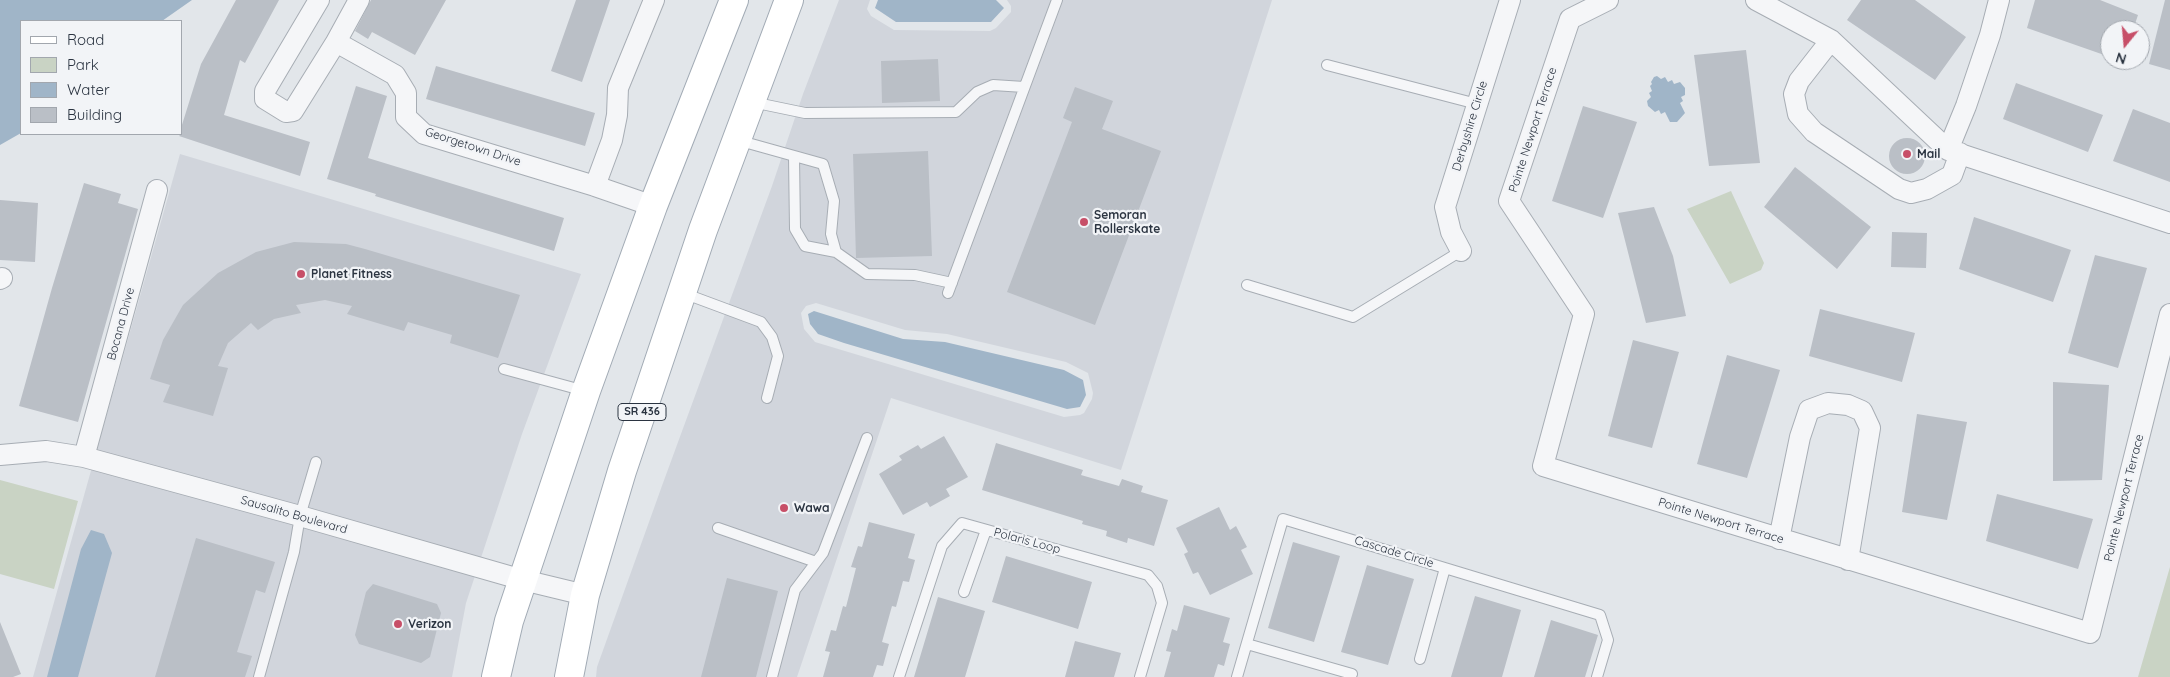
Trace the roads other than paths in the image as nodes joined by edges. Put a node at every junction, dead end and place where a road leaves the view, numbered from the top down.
1 (319, 0) edge
2 (359, 0) edge
3 (654, 0) edge
4 (734, 0) edge
5 (788, 0) edge
6 (1057, 0) edge
7 (1510, 0) edge
8 (1608, 0) edge
9 (1756, 0) edge
10 (1999, 0) edge
11 (1831, 40) junction
12 (336, 42) junction
13 (1326, 65) dead end
14 (1024, 87) junction
15 (750, 102) junction
16 (1477, 104) junction
17 (736, 140) junction
18 (1954, 152) junction
19 (794, 157) junction
20 (595, 186) junction
21 (157, 190) dead end
22 (653, 206) junction
23 (2170, 223) edge
24 (1461, 251) joint
25 (836, 252) junction
26 (952, 283) junction
27 (1247, 285) dead end
28 (682, 293) junction
29 (948, 293) dead end
30 (2170, 314) edge
31 (504, 369) dead end
32 (586, 391) junction
33 (768, 398) dead end
34 (867, 438) dead end
35 (0, 456) edge
36 (84, 457) junction
37 (316, 462) dead end
38 (300, 516) junction
39 (718, 528) dead end
40 (986, 530) junction
41 (1779, 539) junction
42 (1848, 560) junction
43 (816, 562) junction
44 (1445, 568) junction
45 (523, 580) junction
46 (964, 592) dead end
47 (585, 595) junction
48 (1247, 644) junction
49 (1420, 659) dead end
50 (1352, 674) dead end
51 (259, 677) edge
52 (496, 677) edge
53 (569, 677) edge
54 (772, 677) edge
55 (899, 677) edge
56 (1140, 677) edge
57 (1238, 677) edge
58 (1597, 677) edge

1 - 12 street
2 - 12 street
3 - 20 street
4 - 22 main road
5 - 15 main road, SR 436
6 - 14 lane
7 - 16 street, Derbyshire Circle
8 - 41 street, Pointe Newport Terrace
9 - 11 street
10 - 18 street
11 - 18 street
11 - 18 street
12 - 20 street, Georgetown Drive
13 - 16 lane
14 - 15 lane
14 - 26 lane
15 - 17 main road, SR 436
16 - 24 street, Derbyshire Circle
17 - 19 lane
17 - 28 main road, SR 436
18 - 23 street
19 - 25 lane
19 - 25 lane
20 - 22 street, Georgetown Drive
21 - 36 street, Bocana Drive
22 - 32 main road
24 - 27 lane
25 - 26 lane
26 - 29 lane
28 - 33 lane
28 - 47 main road, SR 436
30 - 42 street, Pointe Newport Terrace
31 - 32 lane
32 - 45 main road
34 - 43 lane
35 - 36 street, Sausalito Boulevard
36 - 38 street, Sausalito Boulevard
37 - 38 lane
38 - 45 street, Sausalito Boulevard
38 - 51 lane
39 - 43 lane
40 - 46 lane
40 - 55 lane, Polaris Loop
40 - 56 lane, Polaris Loop
41 - 42 street, Pointe Newport Terrace
41 - 42 street
43 - 54 lane
44 - 48 lane, Cascade Circle
44 - 49 lane
44 - 58 lane, Cascade Circle
45 - 47 street, Sausalito Boulevard
45 - 52 main road
47 - 53 main road, SR 436
48 - 50 lane
48 - 57 lane, Cascade Circle

